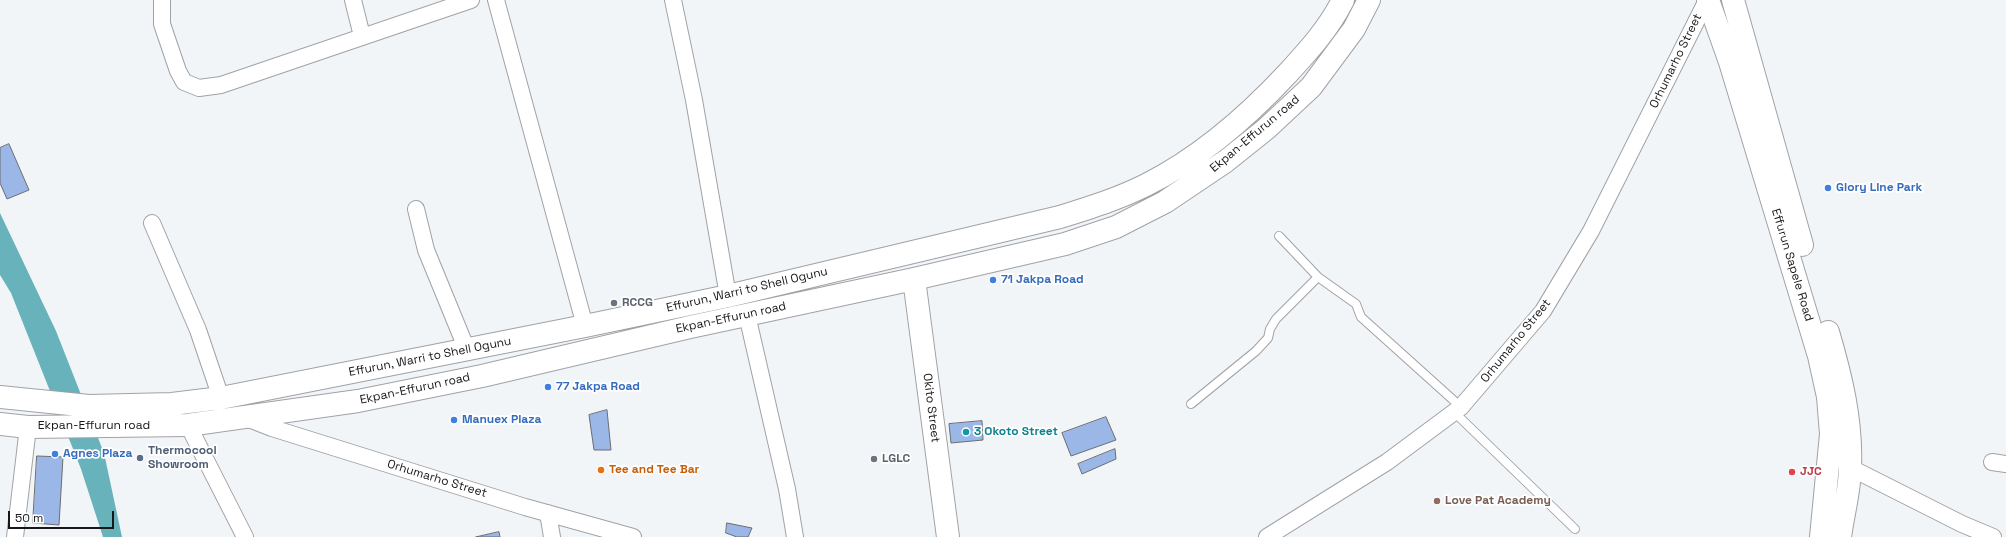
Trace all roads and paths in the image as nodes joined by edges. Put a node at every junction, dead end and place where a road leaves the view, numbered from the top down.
1 (162, 0) edge
2 (353, 0) edge
3 (471, 0) edge
4 (496, 0) edge
5 (673, 0) edge
6 (1343, 0) edge
7 (1369, 0) edge
8 (1707, 0) edge
9 (1733, 0) edge
10 (362, 36) junction
11 (416, 209) dead end
12 (1060, 217) junction
13 (152, 223) dead end
14 (1279, 236) dead end
15 (1065, 244) junction
16 (1318, 276) junction
17 (914, 279) junction
18 (728, 296) junction
19 (747, 314) junction
20 (585, 326) junction
21 (467, 350) junction
22 (0, 397) edge
23 (221, 398) junction
24 (1191, 404) dead end
25 (1457, 409) junction
26 (242, 417) junction
27 (0, 424) edge
28 (188, 425) junction
29 (28, 427) junction
30 (1850, 468) junction
31 (548, 513) junction
32 (1575, 529) dead end
33 (15, 537) edge
34 (245, 537) edge
35 (552, 537) edge
36 (633, 537) edge
37 (795, 537) edge
38 (948, 537) edge
39 (1267, 537) edge
40 (1821, 537) edge
41 (1840, 537) edge
42 (1993, 537) edge

1 - 10 street
2 - 10 street
3 - 10 street
4 - 20 street
5 - 18 street
6 - 12 main road, Effurun, Warri to Shell Ogunu
7 - 15 main road, Ekpan-Effurun road
8 - 25 street, Orhumarho Street
8 - 40 main road, Effurun Sapele Road
9 - 30 main road, Effurun Sapele Road
11 - 21 street
12 - 15 main road
12 - 18 main road, Effurun, Warri to Shell Ogunu
13 - 23 street
14 - 16 lane
15 - 17 main road, Ekpan-Effurun road
16 - 24 lane
16 - 25 lane
17 - 19 main road, Ekpan-Effurun road
17 - 38 main road, Okito Street
18 - 20 main road, Effurun, Warri to Shell Ogunu
19 - 26 main road, Ekpan-Effurun road
19 - 37 street
20 - 21 main road, Effurun, Warri to Shell Ogunu
21 - 23 main road, Effurun, Warri to Shell Ogunu
22 - 23 main road, Effurun, Warri to Shell Ogunu
25 - 32 lane
25 - 39 street, Orhumarho Street
26 - 28 main road, Ekpan-Effurun road
26 - 31 street, Orhumarho Street
27 - 29 main road, Ekpan-Effurun road
28 - 29 main road, Ekpan-Effurun road
28 - 34 street
29 - 33 street
30 - 41 main road, Effurun Sapele Road
30 - 42 street
31 - 35 street
31 - 36 street, Orhumarho Street

